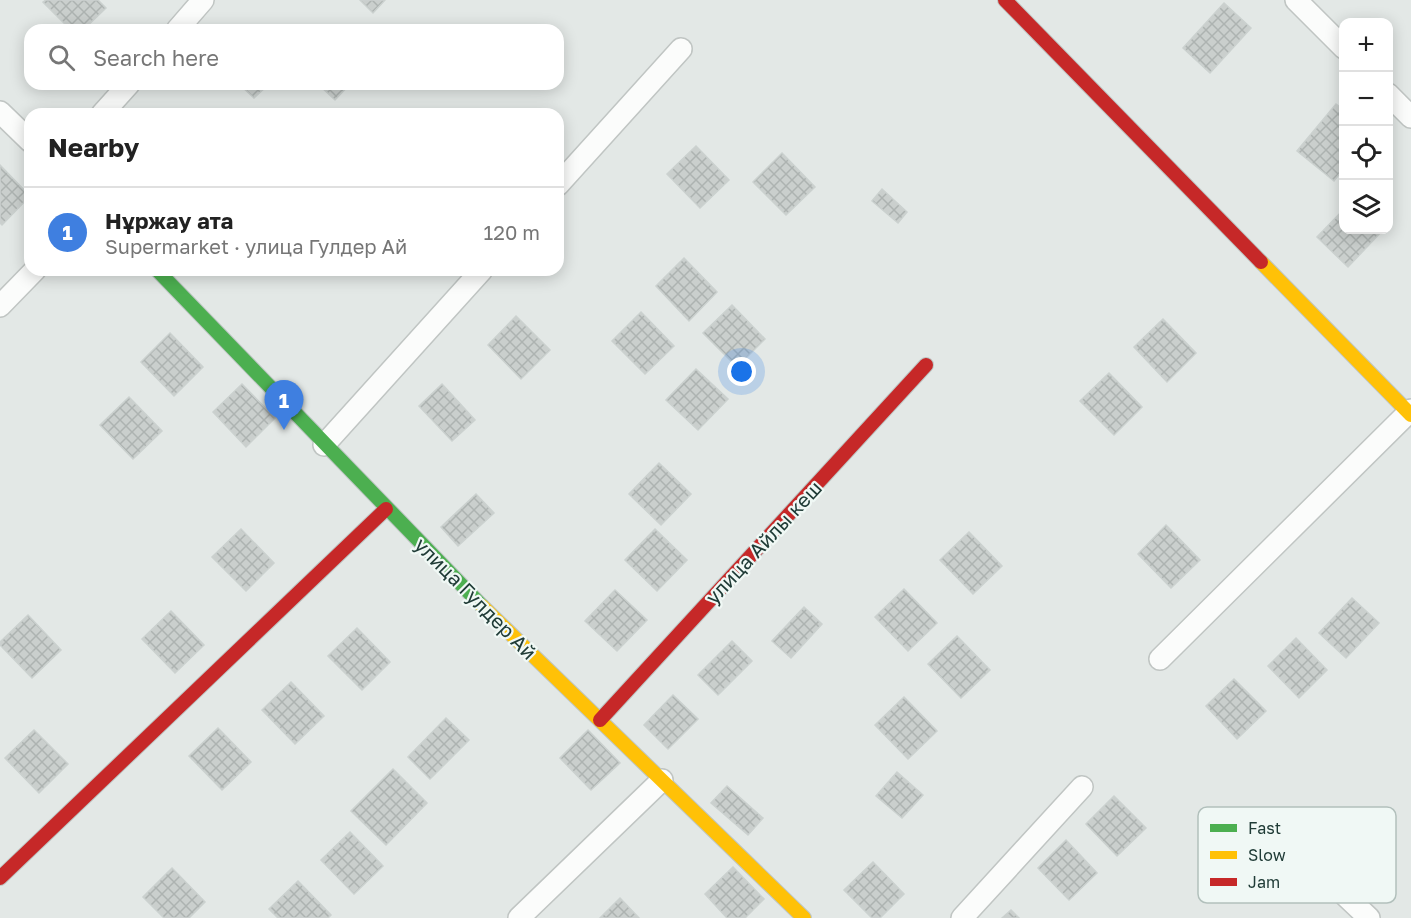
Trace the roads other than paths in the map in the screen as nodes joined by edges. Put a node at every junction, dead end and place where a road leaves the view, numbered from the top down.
1 (203, 0) edge
2 (1005, 0) edge
3 (1296, 0) edge
4 (182, 24) edge
5 (1339, 43) edge
6 (681, 49) dead end
7 (124, 90) edge
8 (1393, 98) edge
9 (107, 108) edge
10 (0, 112) edge
11 (1411, 117) edge
12 (24, 135) edge
13 (564, 178) edge
14 (29, 276) edge
15 (163, 276) edge
16 (477, 276) edge
17 (0, 306) edge
18 (927, 365) dead end
19 (1410, 412) edge
20 (324, 445) junction
21 (387, 509) junction
22 (1160, 659) dead end
23 (600, 720) junction
24 (662, 780) junction
25 (1082, 787) dead end
26 (0, 878) edge
27 (1353, 903) edge
28 (519, 918) edge
29 (804, 918) edge
30 (962, 918) edge
31 (1369, 918) edge

1 - 4 street
2 - 19 street
3 - 5 street
6 - 13 street
7 - 9 street
8 - 11 street
10 - 12 street
14 - 17 street
15 - 20 street, улица Гулдер Ай
16 - 20 street
18 - 23 street, улица Айлы кеш
19 - 22 street
20 - 21 street, улица Гулдер Ай
21 - 23 street, улица Гулдер Ай
21 - 26 street
23 - 24 street, улица Гулдер Ай
24 - 28 street
24 - 29 street, улица Гулдер Ай
25 - 30 street
27 - 31 street

